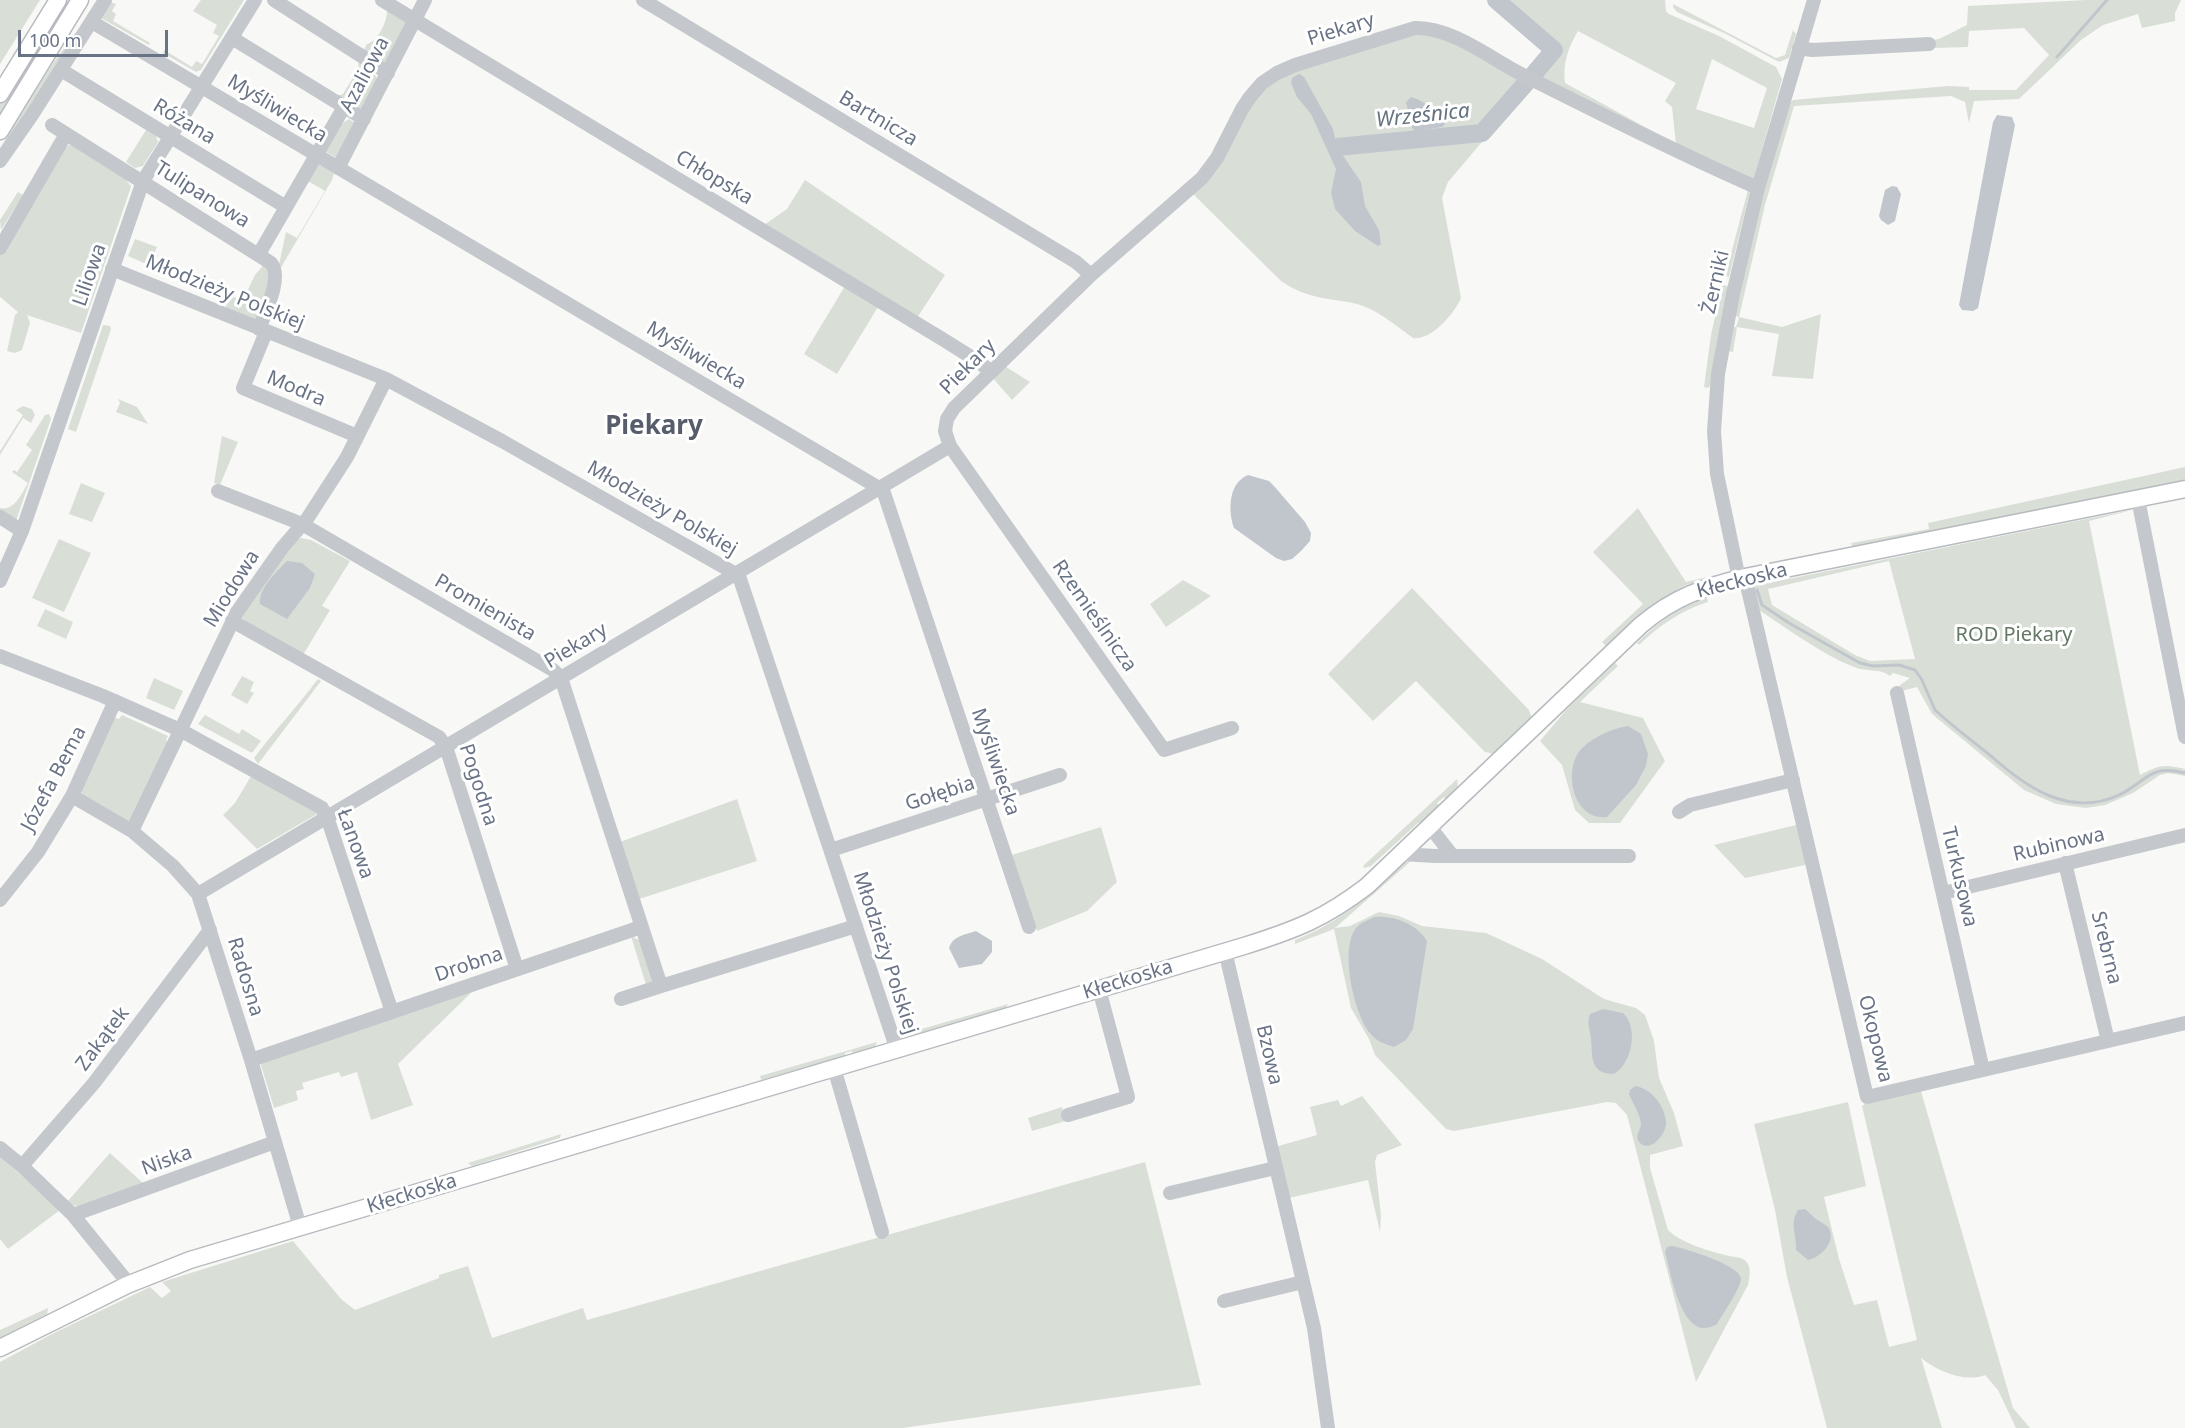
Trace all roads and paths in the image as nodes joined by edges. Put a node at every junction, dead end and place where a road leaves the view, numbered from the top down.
1 (58, 0) edge
2 (80, 0) edge
3 (105, 0) edge
4 (255, 0) edge
5 (274, 0) edge
6 (382, 0) edge
7 (425, 0) edge
8 (643, 0) edge
9 (1814, 0) edge
10 (416, 21) junction
11 (92, 22) junction
12 (232, 38) junction
13 (1929, 44) dead end
14 (1799, 48) junction
15 (61, 69) junction
16 (388, 73) junction
17 (202, 87) junction
18 (0, 94) edge
19 (344, 107) junction
20 (364, 119) junction
21 (52, 125) dead end
22 (0, 131) edge
23 (66, 134) junction
24 (171, 137) junction
25 (316, 155) junction
26 (0, 161) edge
27 (338, 168) junction
28 (143, 182) junction
29 (1758, 188) junction
30 (286, 207) junction
31 (0, 248) edge
32 (259, 254) junction
33 (112, 269) junction
34 (1090, 275) junction
35 (263, 331) junction
36 (990, 371) junction
37 (386, 379) junction
38 (357, 435) junction
39 (950, 446) junction
40 (879, 488) junction
41 (2185, 489) edge
42 (218, 491) dead end
43 (2138, 499) junction
44 (0, 518) edge
45 (302, 524) junction
46 (22, 531) junction
47 (736, 574) junction
48 (1742, 578) junction
49 (0, 581) edge
50 (232, 621) junction
51 (0, 656) edge
52 (561, 678) junction
53 (1897, 693) dead end
54 (115, 701) junction
55 (1232, 728) dead end
56 (180, 730) junction
57 (2185, 737) edge
58 (446, 747) junction
59 (1060, 775) dead end
60 (1793, 780) junction
61 (72, 796) junction
62 (987, 799) junction
63 (1679, 812) dead end
64 (327, 818) junction
65 (1430, 827) junction
66 (132, 831) junction
67 (2185, 834) edge
68 (831, 850) junction
69 (1401, 854) junction
70 (1452, 855) junction
71 (1629, 856) dead end
72 (2065, 863) junction
73 (1943, 892) junction
74 (198, 894) junction
75 (0, 900) edge
76 (855, 926) junction
77 (641, 927) junction
78 (1029, 927) dead end
79 (210, 930) junction
80 (1225, 951) junction
81 (517, 969) junction
82 (661, 986) junction
83 (1100, 989) junction
84 (621, 999) dead end
85 (392, 1012) junction
86 (2185, 1023) edge
87 (2108, 1041) junction
88 (897, 1050) junction
89 (251, 1060) junction
90 (834, 1068) junction
91 (1983, 1070) junction
92 (1068, 1115) dead end
93 (275, 1142) junction
94 (0, 1148) edge
95 (22, 1166) junction
96 (1275, 1168) junction
97 (1170, 1193) dead end
98 (73, 1215) junction
99 (300, 1227) junction
100 (882, 1232) dead end
101 (124, 1279) dead end
102 (1303, 1282) junction
103 (1224, 1301) dead end
104 (0, 1348) edge
105 (1328, 1428) edge

1 - 18 main road
2 - 22 main road
3 - 11 street
4 - 12 street, Liliowa
5 - 16 street
6 - 10 street, Chłopska
7 - 10 street, Azaliowa
8 - 34 street, Bartnicza
9 - 14 street, Żerniki
10 - 16 street, Azaliowa
10 - 36 street, Chłopska
11 - 15 street
11 - 17 street, Myśliwiecka
12 - 17 street, Liliowa
12 - 19 street
13 - 14 street
14 - 29 street, Żerniki
15 - 24 street, Różana
15 - 26 street
16 - 20 street, Azaliowa
17 - 24 street, Liliowa
17 - 25 street, Myśliwiecka
19 - 20 street
19 - 25 street, Azaliowa
20 - 27 street, Azaliowa
21 - 23 street, Tulipanowa
23 - 28 street, Tulipanowa
23 - 31 street
24 - 28 street, Liliowa
24 - 30 street, Różana
25 - 27 street, Myśliwiecka
25 - 30 street, Azaliowa
27 - 40 street, Myśliwiecka
28 - 32 street, Tulipanowa
28 - 33 street, Liliowa
29 - 34 street, Piekary
29 - 48 street, Żerniki
30 - 32 street, Azaliowa
32 - 35 street, Tulipanowa
33 - 35 street, Młodzieży Polskiej
33 - 46 street, Liliowa
34 - 36 street, Piekary
35 - 37 street, Młodzieży Polskiej
35 - 38 street, Modra
36 - 39 street, Piekary
37 - 38 street, Miodowa
37 - 47 street, Młodzieży Polskiej
38 - 45 street, Miodowa
39 - 40 street, Piekary
39 - 55 street, Rzemieślnicza
40 - 47 street, Piekary
40 - 62 street, Myśliwiecka
41 - 43 main road, Kłeckoska
42 - 45 street, Promienista
43 - 48 main road, Kłeckoska
43 - 57 street
44 - 46 street
45 - 50 street, Miodowa
45 - 52 street, Promienista
46 - 49 street, Liliowa
47 - 52 street, Piekary
47 - 68 street, Młodzieży Polskiej
48 - 60 street, Okopowa
48 - 65 main road, Kłeckoska
50 - 56 street, Miodowa
50 - 58 street, Pogodna
51 - 54 street, Łanowa
52 - 58 street, Piekary
52 - 77 street
53 - 73 street, Turkusowa
54 - 56 street, Łanowa
54 - 61 street, Józefa Bema
56 - 64 street, Łanowa
56 - 66 street, Miodowa
58 - 64 street, Piekary
58 - 81 street, Pogodna
59 - 62 street, Gołębia
60 - 63 street
60 - 91 street, Okopowa
61 - 66 street, Radosna
61 - 75 street, Józefa Bema
62 - 68 street, Gołębia
62 - 78 street, Myśliwiecka
64 - 74 street, Piekary
64 - 85 street, Łanowa
65 - 69 main road, Kłeckoska
65 - 70 street
66 - 74 street, Radosna
67 - 72 street, Rubinowa
68 - 76 street, Młodzieży Polskiej
69 - 70 street
69 - 80 main road, Kłeckoska
70 - 71 street
72 - 73 street, Rubinowa
72 - 87 street, Srebrna
73 - 91 street, Turkusowa
74 - 79 street, Radosna
76 - 82 street
76 - 88 street, Młodzieży Polskiej
77 - 81 street, Drobna
77 - 82 street
79 - 89 street, Radosna
79 - 95 street, Zakątek
80 - 83 main road, Kłeckoska
80 - 96 street, Bzowa
81 - 85 street, Drobna
82 - 84 street
83 - 88 main road, Kłeckoska
83 - 92 street
85 - 89 street, Drobna
86 - 87 street, Okopowa
87 - 91 street, Okopowa
88 - 90 main road, Kłeckoska
89 - 93 street, Radosna
90 - 99 main road, Kłeckoska
90 - 100 street
93 - 98 street, Niska
93 - 99 street, Radosna
94 - 95 street
95 - 98 street
96 - 97 street
96 - 102 street, Bzowa
98 - 101 street
99 - 104 main road, Kłeckoska
102 - 103 street
102 - 105 street, Bzowa

